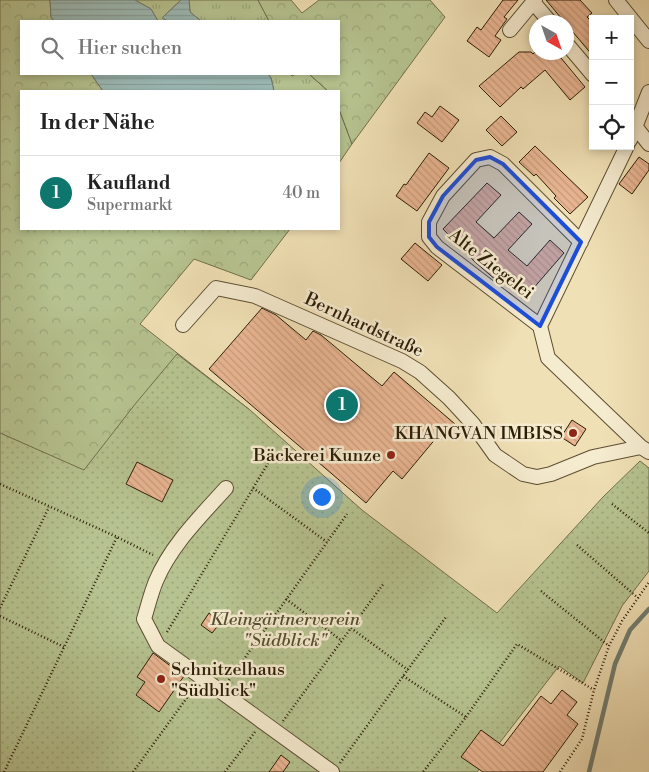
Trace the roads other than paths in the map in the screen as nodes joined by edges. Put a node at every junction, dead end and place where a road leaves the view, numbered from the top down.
1 (616, 0) edge
2 (534, 1) edge
3 (545, 15) edge
4 (510, 30) dead end
5 (649, 41) edge
6 (574, 52) edge
7 (589, 70) edge
8 (649, 92) edge
9 (634, 126) edge
10 (634, 132) edge
11 (649, 144) edge
12 (625, 150) edge
13 (581, 242) junction
14 (183, 325) dead end
15 (540, 326) junction
16 (645, 449) edge
17 (226, 488) dead end
18 (335, 768) edge

1 - 5 street
2 - 3 street
2 - 4 street
6 - 7 street
8 - 9 street
10 - 11 street
12 - 13 street
13 - 15 street
13 - 15 street, Alte Ziegelei
14 - 16 street, Bernhardstraße
15 - 16 street
17 - 18 street

